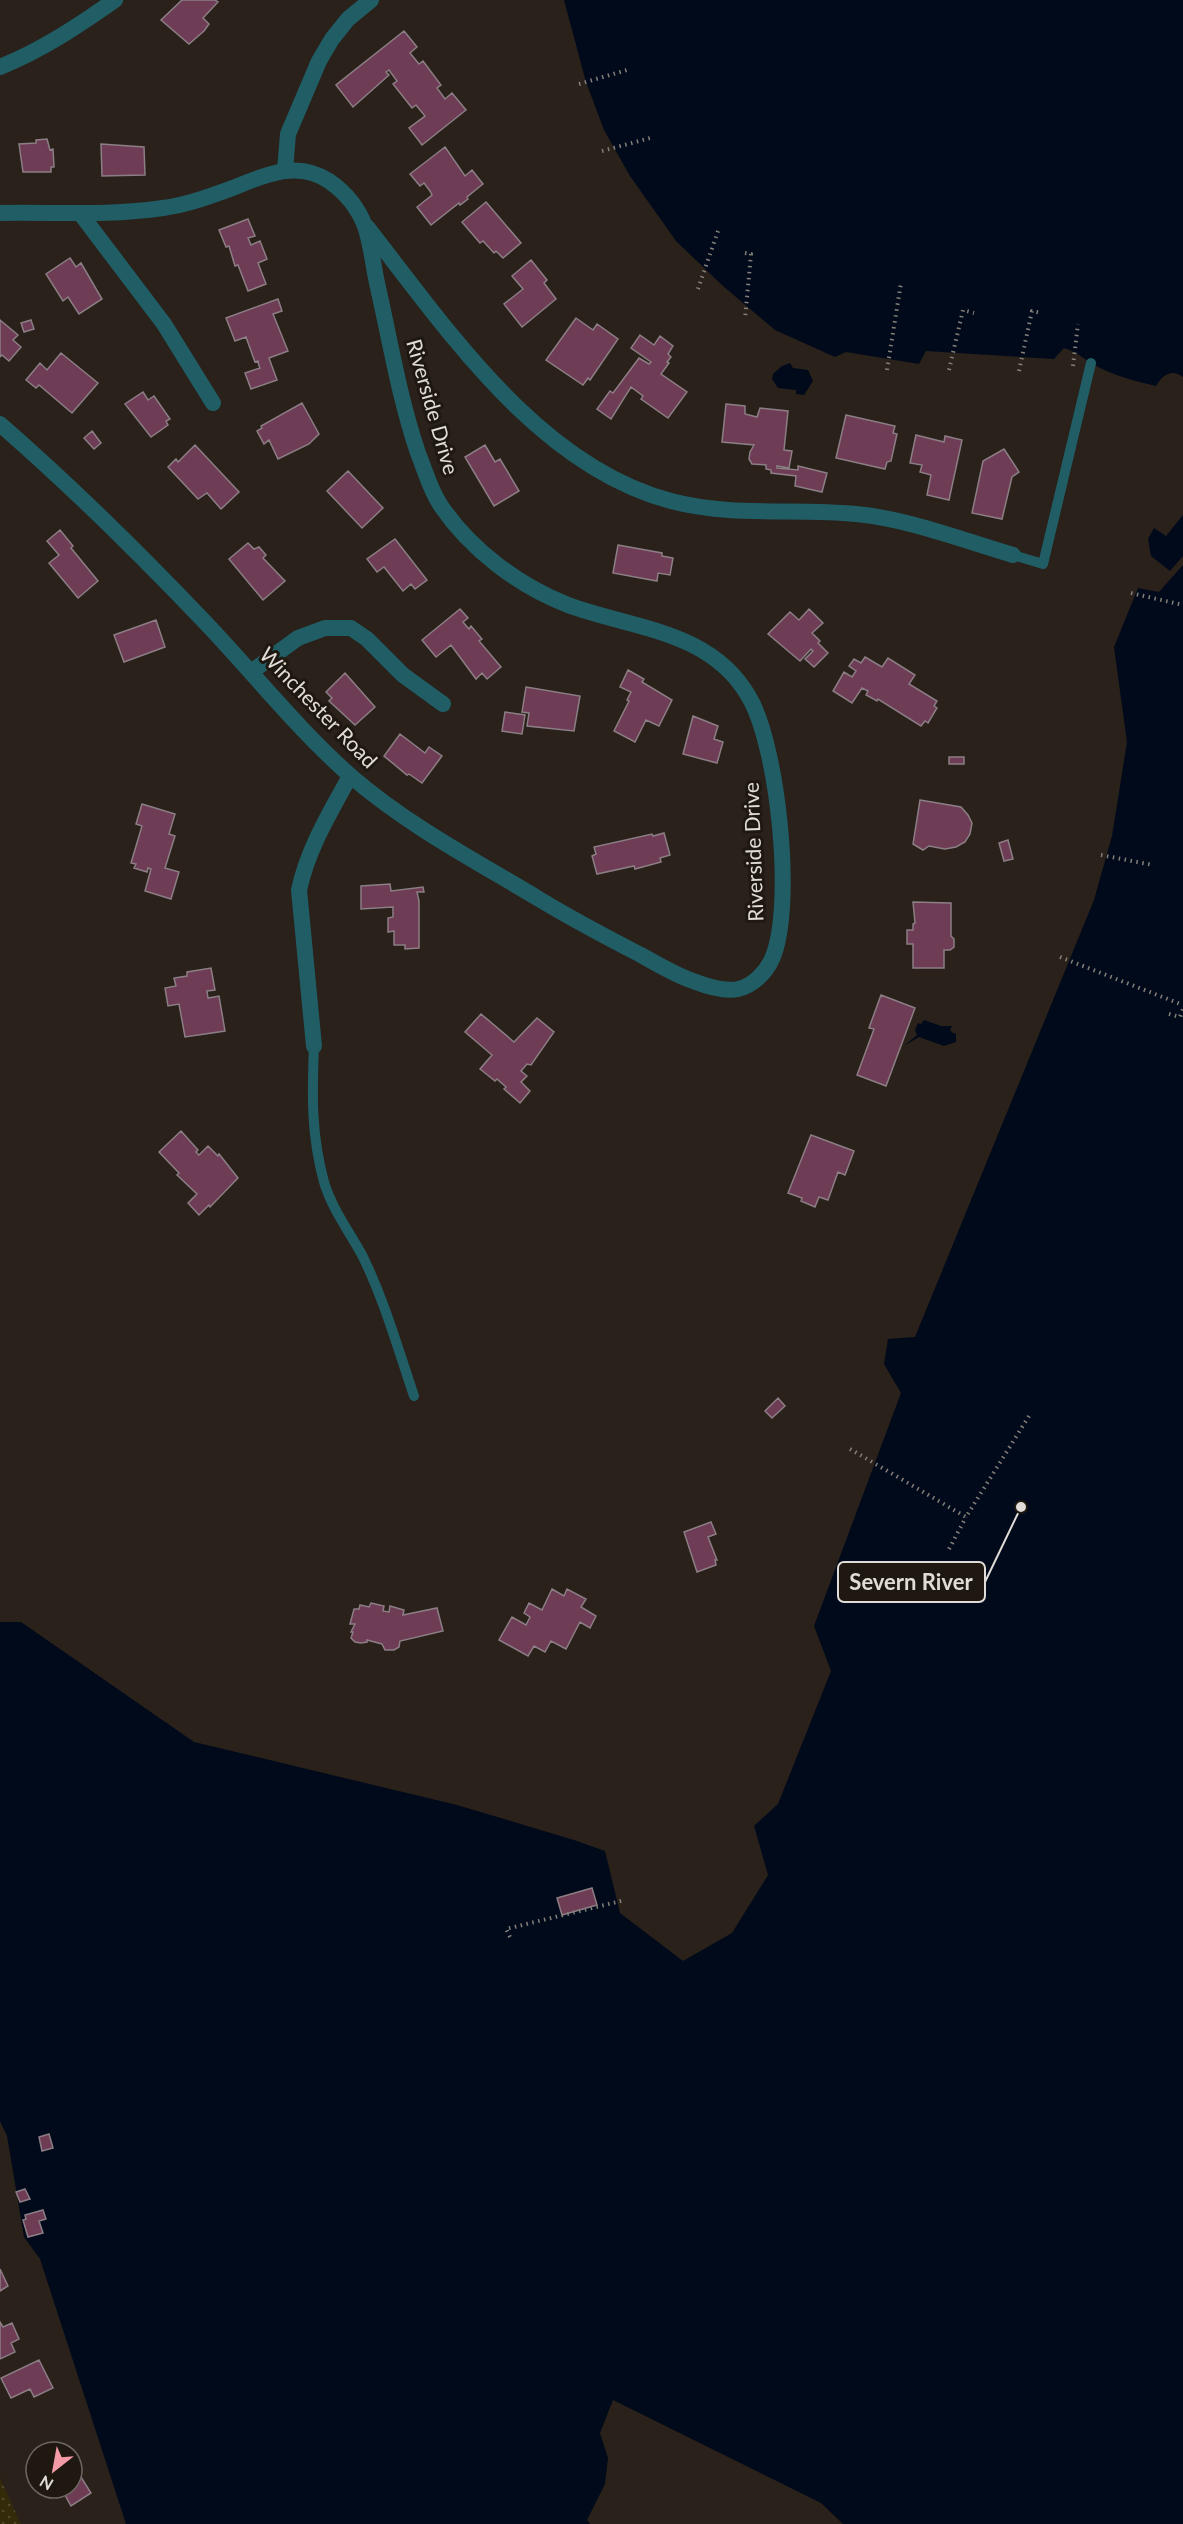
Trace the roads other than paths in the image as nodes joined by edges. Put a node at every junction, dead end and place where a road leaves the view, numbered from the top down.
1 (114, 0) edge
2 (372, 0) edge
3 (0, 67) edge
4 (285, 170) junction
5 (0, 213) edge
6 (80, 213) junction
7 (364, 224) junction
8 (1091, 363) dead end
9 (213, 403) dead end
10 (0, 424) edge
11 (1013, 555) joint
12 (251, 672) junction
13 (443, 704) dead end
14 (350, 776) junction
15 (753, 982) joint
16 (314, 1046) joint
17 (414, 1396) dead end

1 - 3 street
2 - 4 street
4 - 6 street, Riverside Drive
4 - 7 street, Riverside Drive
5 - 6 street, Riverside Drive
6 - 9 street
7 - 11 street
7 - 15 street, Riverside Drive
8 - 11 lane
10 - 12 street, Winchester Road
12 - 13 street
12 - 14 street, Winchester Road
14 - 15 street, Winchester Road
14 - 16 street
16 - 17 lane

